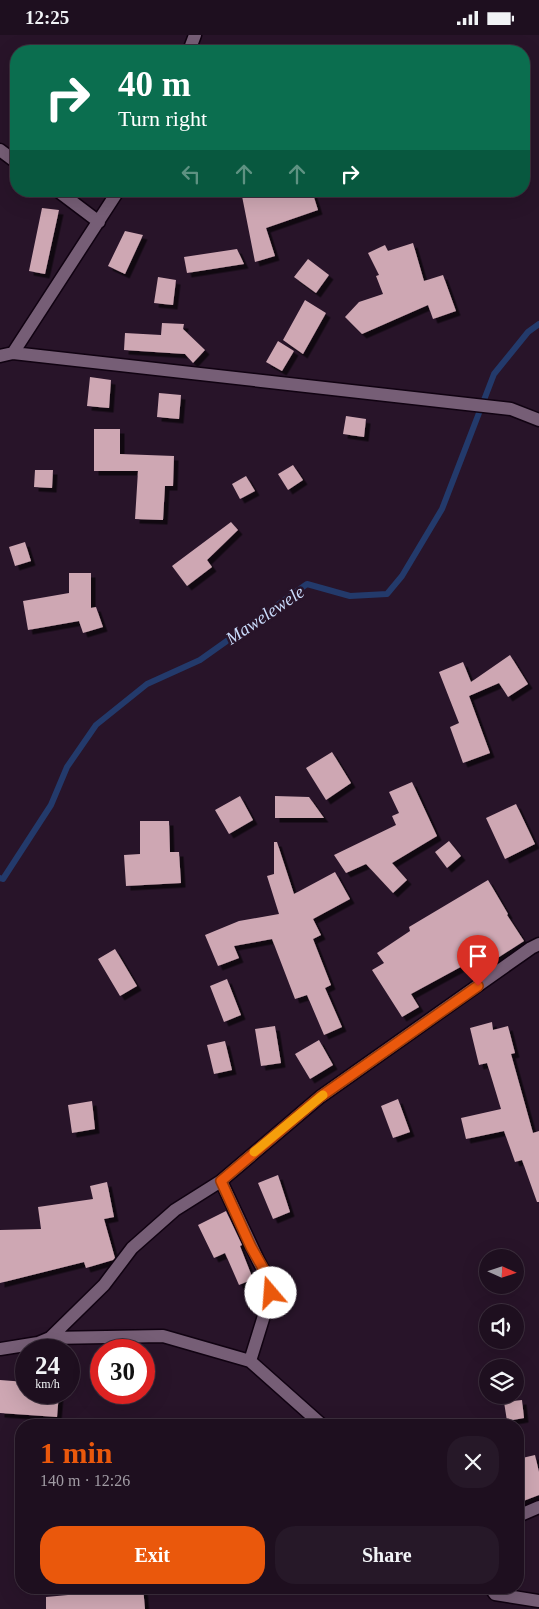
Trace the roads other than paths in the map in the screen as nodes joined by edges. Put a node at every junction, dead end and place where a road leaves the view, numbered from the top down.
1 (66, 197) edge
2 (114, 197) edge
3 (99, 222) junction
4 (6, 355) edge
5 (539, 420) edge
6 (539, 944) edge
7 (221, 1181) junction
8 (50, 1338) junction
9 (0, 1349) edge
10 (250, 1361) junction
11 (315, 1419) edge
12 (539, 1507) edge
13 (524, 1513) edge
14 (495, 1594) edge
15 (539, 1601) edge

1 - 3 street
2 - 3 street
3 - 4 street
4 - 5 street
6 - 7 street
7 - 8 street
7 - 10 street
8 - 9 street
8 - 10 street
10 - 11 street
12 - 13 street
14 - 15 street

